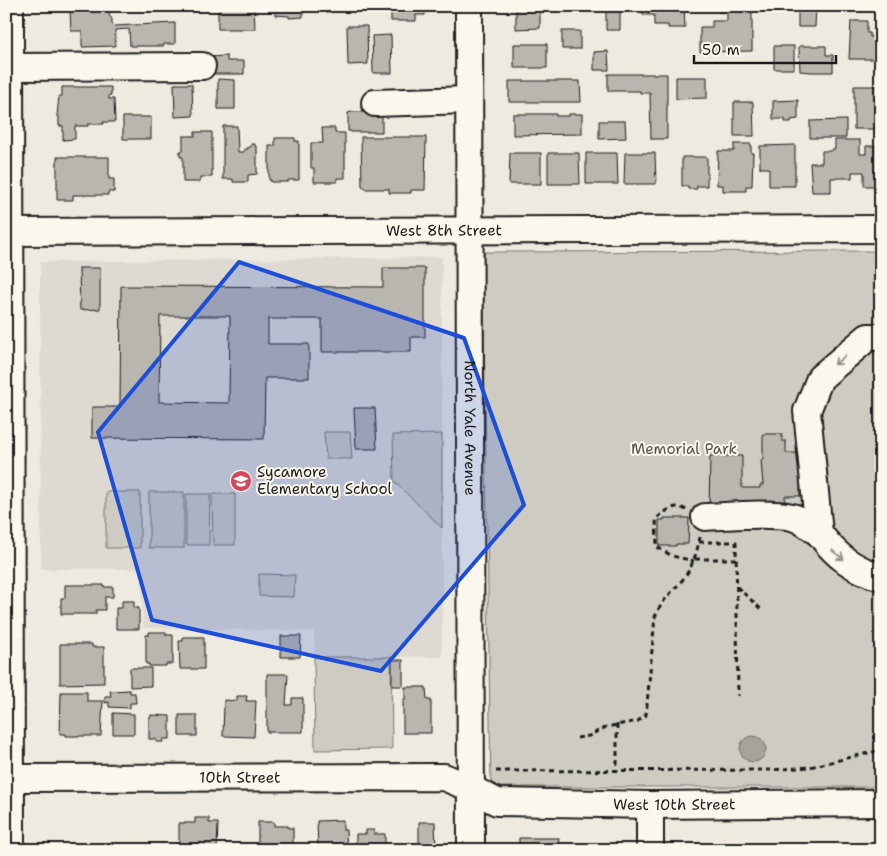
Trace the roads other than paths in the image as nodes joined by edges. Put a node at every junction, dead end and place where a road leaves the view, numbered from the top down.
1 (10, 6) edge
2 (469, 6) edge
3 (202, 66) dead end
4 (9, 67) junction
5 (469, 100) junction
6 (375, 103) dead end
7 (881, 229) edge
8 (469, 231) junction
9 (9, 232) edge
10 (881, 337) edge
11 (702, 529) road end
12 (819, 533) junction
13 (8, 538) edge
14 (881, 578) edge
15 (9, 778) edge
16 (470, 788) junction
17 (881, 803) edge
18 (650, 805) junction
19 (11, 850) edge
20 (471, 850) edge
21 (650, 850) edge

1 - 4 street
2 - 5 street, North Yale Avenue
3 - 4 street
4 - 9 street
5 - 6 street
5 - 8 street, North Yale Avenue
7 - 8 street, West 8th Street
8 - 9 street, West 8th Street
8 - 16 street, North Yale Avenue
9 - 13 street
10 -> 12 street
11 - 12 street
12 -> 14 street
13 - 15 street
15 - 16 street, 10th Street
15 - 19 street
16 - 18 street, West 10th Street
16 - 20 street, North Yale Avenue
17 - 18 street, West 10th Street
18 - 21 street

